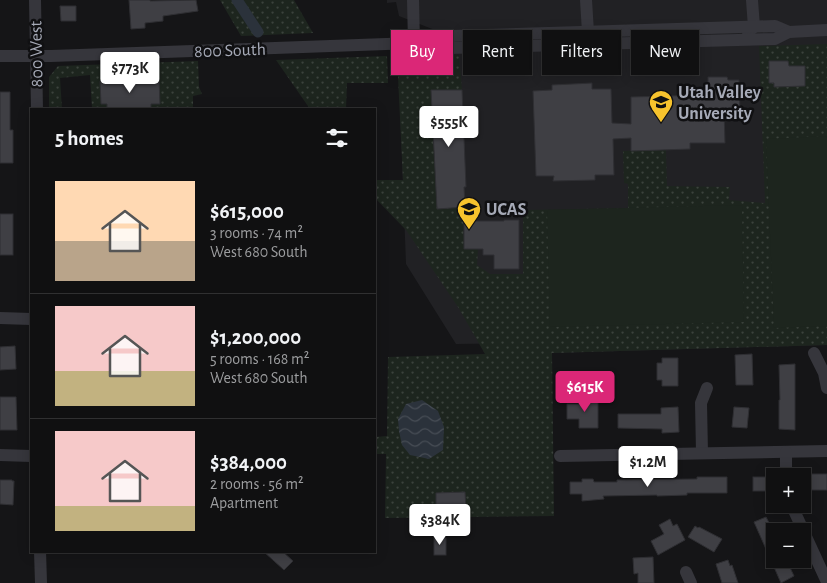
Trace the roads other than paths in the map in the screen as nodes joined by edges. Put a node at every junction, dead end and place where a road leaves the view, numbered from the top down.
1 (35, 0) edge
2 (413, 0) edge
3 (586, 0) edge
4 (752, 0) edge
5 (754, 27) junction
6 (414, 30) edge
7 (588, 30) edge
8 (827, 30) edge
9 (621, 31) edge
10 (790, 32) junction
11 (621, 39) edge
12 (542, 40) edge
13 (718, 40) junction
14 (391, 44) edge
15 (453, 48) edge
16 (0, 56) edge
17 (36, 56) junction
18 (37, 108) edge
19 (0, 318) edge
20 (30, 319) edge
21 (814, 353) dead end
22 (707, 388) dead end
23 (827, 388) edge
24 (827, 451) edge
25 (786, 452) junction
26 (702, 453) junction
27 (0, 455) edge
28 (30, 456) edge
29 (560, 456) dead end
30 (786, 468) edge
31 (795, 513) edge
32 (40, 553) edge
33 (827, 582) edge
34 (41, 583) edge

1 - 17 street, 800 West
2 - 6 street
3 - 7 street
4 - 5 street
5 - 9 street, 800 South
5 - 10 street, 800 South
5 - 13 street
8 - 10 street, 800 South
10 - 13 street, 800 South
11 - 13 street, 800 South
12 - 15 street, 800 South
14 - 17 street, 800 South
16 - 17 street, 800 South
17 - 18 street, 800 West
19 - 20 street
21 - 23 street
22 - 26 street
24 - 25 street
25 - 26 street
25 - 30 street
26 - 29 street
27 - 28 street
31 - 33 street
32 - 34 street

